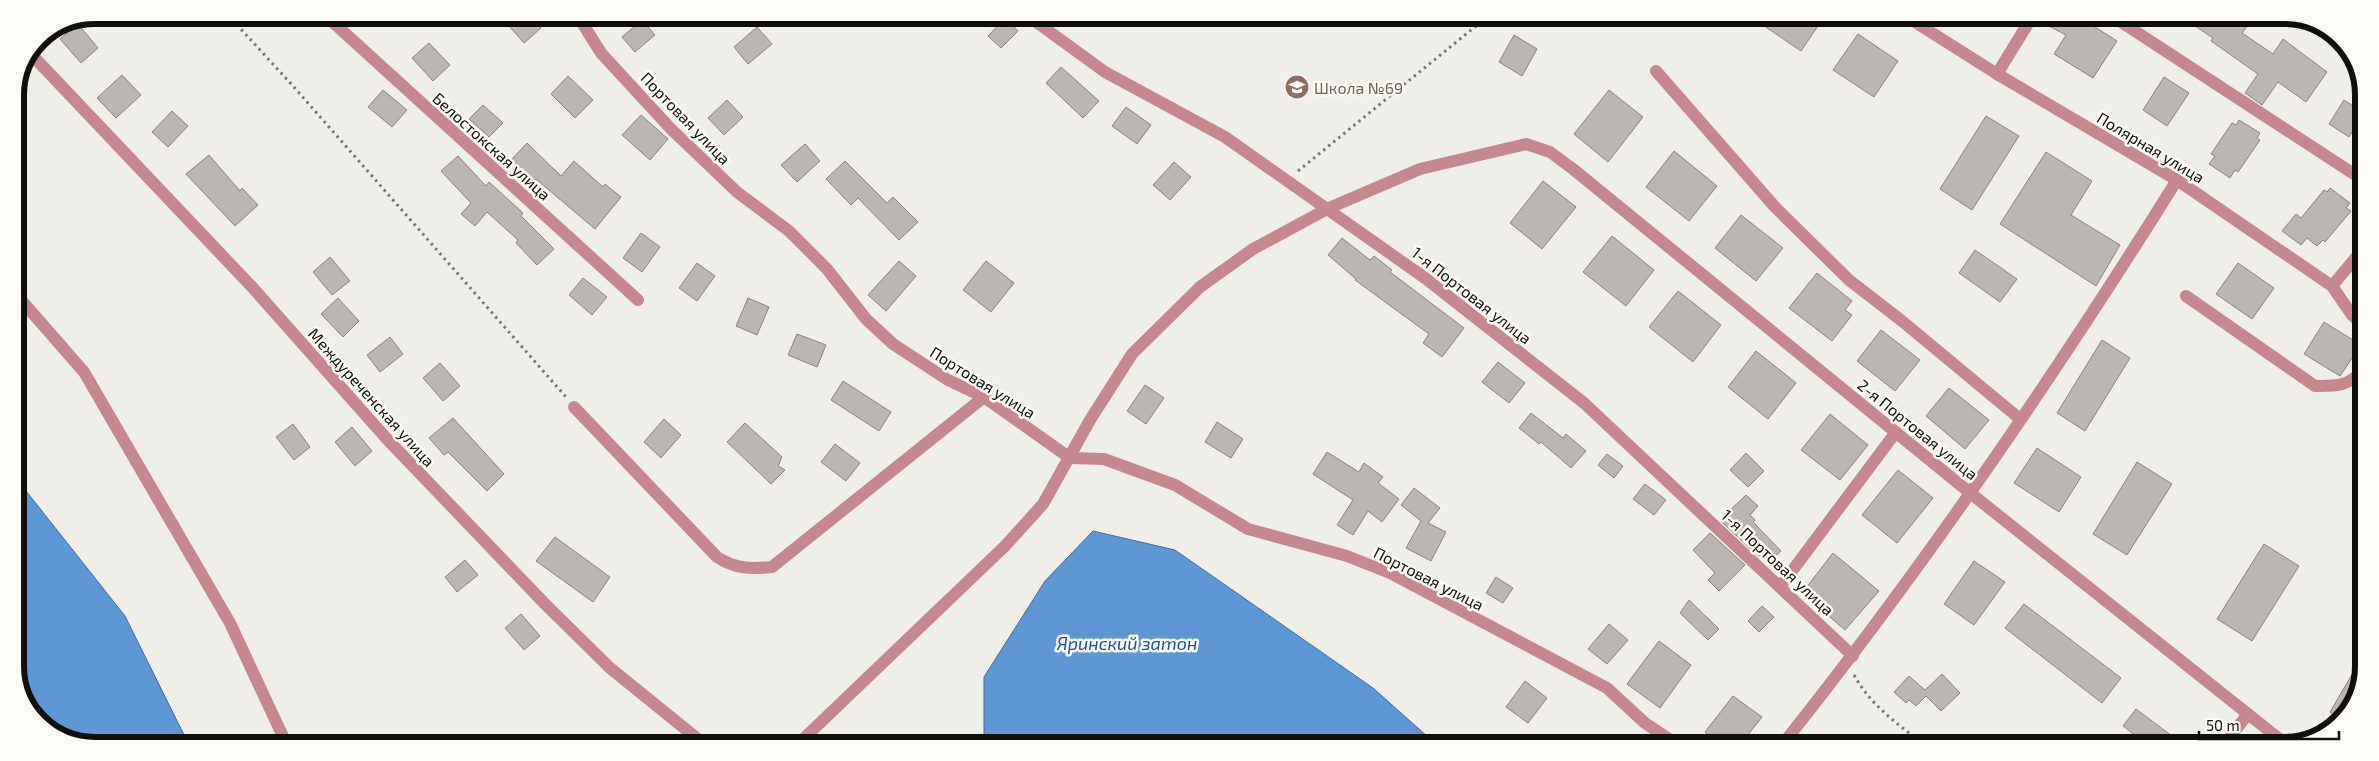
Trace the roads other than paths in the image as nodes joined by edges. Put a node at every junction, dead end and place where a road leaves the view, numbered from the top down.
1 (335, 24) edge
2 (583, 24) edge
3 (1039, 24) edge
4 (1918, 24) edge
5 (2028, 24) edge
6 (2124, 24) edge
7 (35, 58) edge
8 (1656, 71) dead end
9 (1997, 74) junction
10 (2355, 175) edge
11 (2177, 180) junction
12 (1329, 208) junction
13 (2355, 259) edge
14 (2332, 286) junction
15 (2186, 296) dead end
16 (638, 300) dead end
17 (24, 303) edge
18 (2355, 317) edge
19 (2355, 379) edge
20 (984, 397) junction
21 (574, 407) road end
22 (2020, 419) junction
23 (1896, 432) junction
24 (1070, 458) junction
25 (1969, 492) junction
26 (1780, 586) junction
27 (1850, 659) junction
28 (2248, 714) junction
29 (283, 737) edge
30 (695, 737) edge
31 (805, 737) edge
32 (1666, 737) edge
33 (1788, 737) edge
34 (2230, 737) edge
35 (2278, 737) edge

1 - 16 street, Белостокская улица
2 - 20 street, Портовая улица
3 - 12 street, 1-я Портовая улица
4 - 9 street, Полярная улица
5 - 9 street
6 - 10 street
7 - 30 street, Междуреченская улица
8 - 22 street
9 - 11 street, Полярная улица
11 - 14 street, Полярная улица
11 - 22 street
12 - 23 street, 2-я Портовая улица
12 - 24 street
12 - 26 street, 1-я Портовая улица
13 - 14 street
14 - 18 street, Полярная улица
15 - 19 street
17 - 29 street
20 - 21 street
20 - 24 street, Портовая улица
22 - 25 street
23 - 25 street, 2-я Портовая улица
23 - 26 street
24 - 31 street
24 - 32 street, Портовая улица
25 - 27 street
25 - 28 street, 2-я Портовая улица
26 - 27 street, 1-я Портовая улица
27 - 33 street
28 - 34 street
28 - 35 street, 2-я Портовая улица

